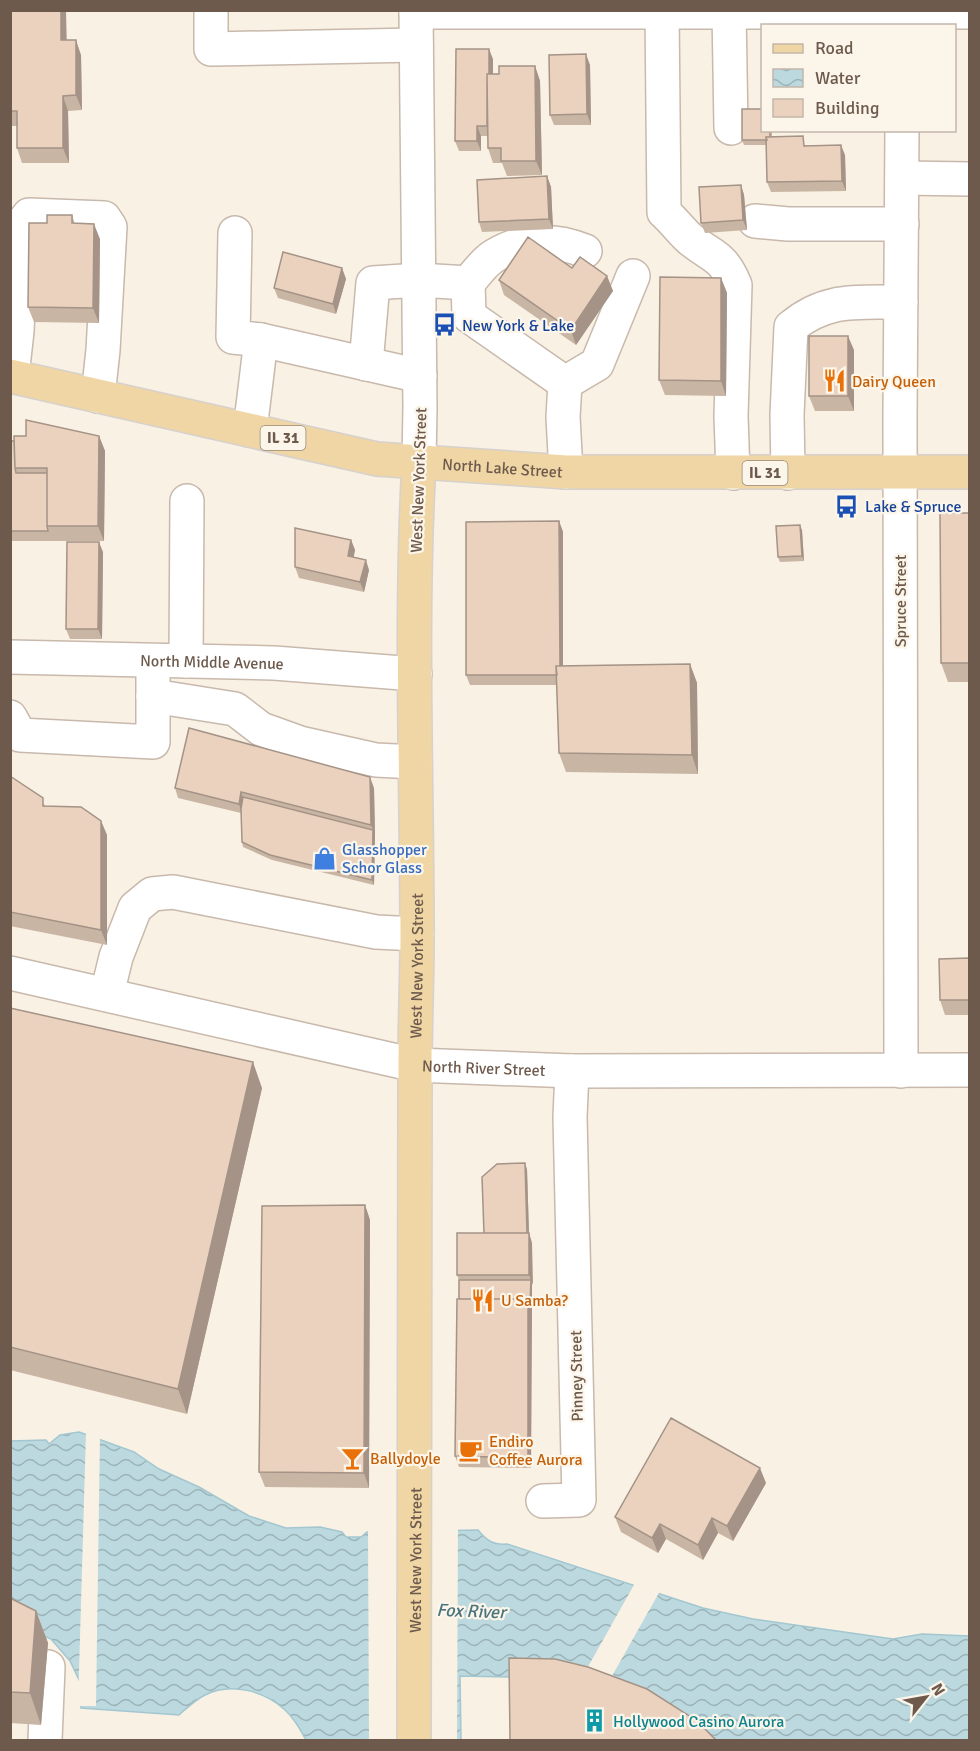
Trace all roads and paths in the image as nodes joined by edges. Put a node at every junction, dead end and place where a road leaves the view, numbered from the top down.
1 (211, 10) edge
2 (416, 11) edge
3 (662, 11) edge
4 (729, 11) edge
5 (969, 12) edge
6 (903, 16) edge
7 (416, 45) junction
8 (731, 128) dead end
9 (902, 132) edge
10 (902, 178) junction
11 (969, 179) edge
12 (755, 221) dead end
13 (902, 224) junction
14 (235, 233) dead end
15 (585, 251) dead end
16 (633, 276) dead end
17 (419, 280) junction
18 (468, 283) junction
19 (901, 302) junction
20 (261, 340) junction
21 (366, 364) junction
22 (11, 376) edge
23 (420, 376) junction
24 (565, 383) junction
25 (98, 396) junction
26 (250, 430) junction
27 (419, 462) junction
28 (566, 472) junction
29 (969, 472) edge
30 (733, 473) junction
31 (788, 473) junction
32 (901, 473) junction
33 (187, 501) dead end
34 (10, 657) edge
35 (152, 660) junction
36 (186, 661) junction
37 (415, 674) junction
38 (153, 696) junction
39 (10, 717) edge
40 (415, 762) junction
41 (417, 934) junction
42 (10, 973) edge
43 (107, 994) junction
44 (415, 1065) junction
45 (969, 1070) edge
46 (572, 1071) junction
47 (901, 1071) junction
48 (543, 1501) dead end
49 (48, 1667) dead end
50 (45, 1740) edge
51 (414, 1740) edge

1 - 7 street
2 - 3 street
2 - 7 street, West New York Street
3 - 4 street
3 - 30 street
4 - 6 street
4 - 8 street
5 - 6 street
7 - 17 street, West New York Street
9 - 10 street, Spruce Street
10 - 11 street
10 - 13 street, Spruce Street
12 - 13 street
13 - 19 street, Spruce Street
14 - 20 street
15 - 18 street
16 - 24 street
17 - 18 street
17 - 21 street
17 - 23 street, West New York Street
18 - 24 street
19 - 31 street
19 - 32 street, Spruce Street
20 - 21 street
20 - 26 street
21 - 23 street
22 - 25 main road, North Lake Street / IL 31
22 - 25 street
23 - 27 street, West New York Street
24 - 28 street
25 - 26 main road, North Lake Street / IL 31
26 - 27 main road, North Lake Street / IL 31
27 - 28 main road, North Lake Street / IL 31
27 - 37 main road, West New York Street
28 - 30 main road, North Lake Street / IL 31
29 - 32 main road, North Lake Street / IL 31
30 - 31 main road, North Lake Street / IL 31
31 - 32 main road, North Lake Street / IL 31
32 - 47 street, Spruce Street
33 - 36 street
34 - 35 street, North Middle Avenue
35 - 36 street, North Middle Avenue
35 - 38 street
36 - 37 street, North Middle Avenue
37 - 40 main road, West New York Street
38 - 39 street
38 - 40 street
40 - 41 main road, West New York Street
41 - 43 street
41 - 44 main road, West New York Street
42 - 43 street, North River Street
43 - 44 street, North River Street
44 - 46 street, North River Street
44 - 51 main road, West New York Street
45 - 47 street, North River Street
46 - 47 street, North River Street
46 - 48 street, Pinney Street
49 - 50 street

